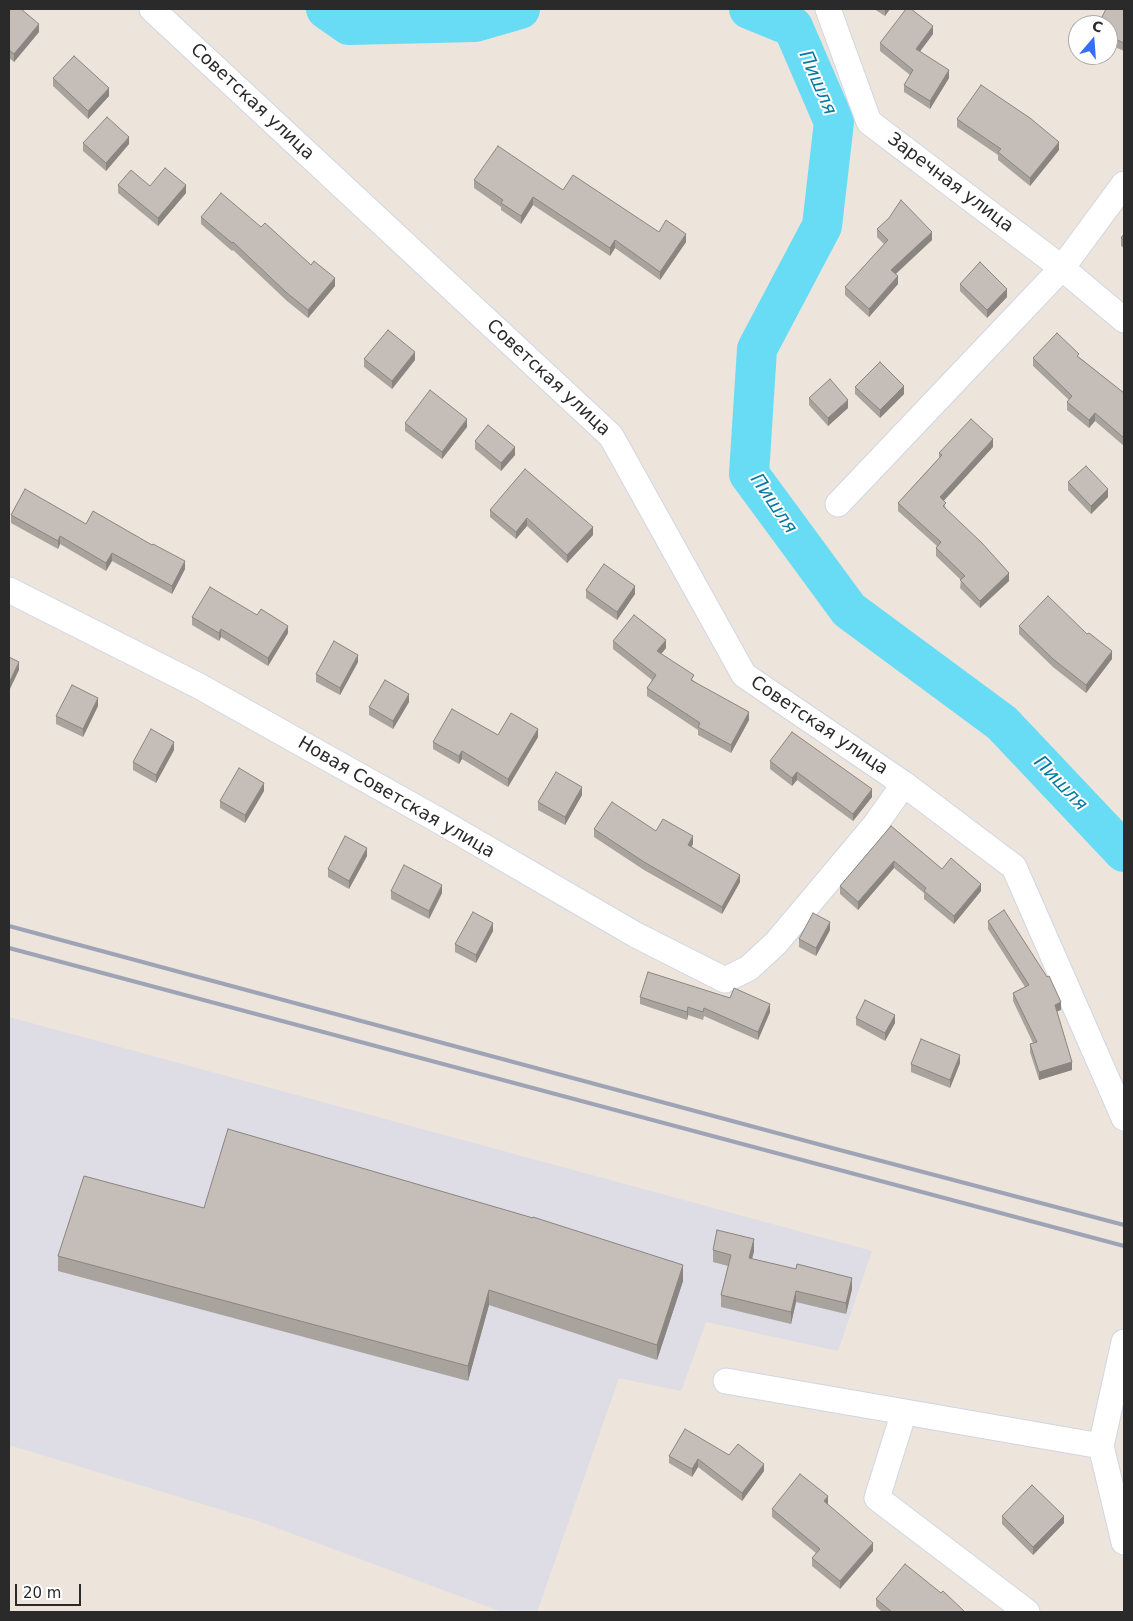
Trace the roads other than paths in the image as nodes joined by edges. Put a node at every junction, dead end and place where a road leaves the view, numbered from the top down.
1 (152, 9) edge
2 (828, 9) edge
3 (1124, 184) edge
4 (1062, 268) junction
5 (1124, 320) edge
6 (838, 504) dead end
7 (9, 590) edge
8 (904, 784) junction
9 (1124, 1118) edge
10 (1124, 1342) edge
11 (726, 1381) dead end
12 (904, 1412) junction
13 (1101, 1446) junction
14 (1124, 1542) edge
15 (1027, 1612) edge

1 - 8 street, Советская улица
2 - 4 street, Заречная улица
3 - 4 street
4 - 5 street, Заречная улица
4 - 6 street
7 - 8 street, Новая Советская улица
8 - 9 street, Советская улица
10 - 13 street
11 - 12 street
12 - 13 street
12 - 15 street
13 - 14 street

